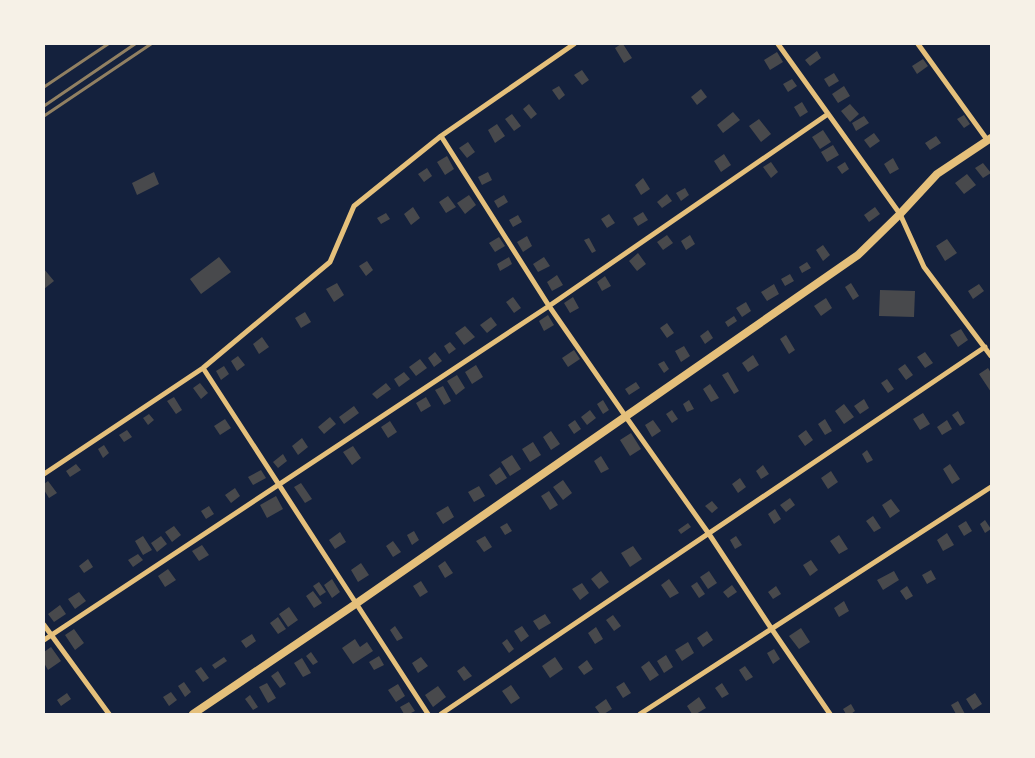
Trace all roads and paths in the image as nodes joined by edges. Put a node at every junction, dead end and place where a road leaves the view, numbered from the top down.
1 (574, 44) edge
2 (778, 44) edge
3 (918, 44) edge
4 (828, 114) junction
5 (441, 136) junction
6 (990, 140) edge
7 (900, 214) junction
8 (550, 306) junction
9 (985, 347) junction
10 (991, 356) edge
11 (203, 368) junction
12 (626, 417) junction
13 (44, 474) edge
14 (280, 483) junction
15 (991, 487) edge
16 (709, 534) junction
17 (357, 603) junction
18 (44, 625) edge
19 (770, 628) junction
20 (50, 635) junction
21 (44, 640) edge
22 (109, 714) edge
23 (193, 714) edge
24 (428, 714) edge
25 (441, 714) edge
26 (640, 714) edge
27 (830, 714) edge

1 - 5 street
2 - 4 street
3 - 6 street
4 - 7 street
4 - 8 street
5 - 8 street
5 - 11 street
6 - 7 main road
7 - 9 street
7 - 12 main road
8 - 12 street
8 - 14 street
9 - 10 street
9 - 16 street
11 - 13 street
11 - 14 street
12 - 16 street
12 - 17 main road
14 - 17 street
14 - 20 street
15 - 19 street
16 - 19 street
16 - 25 street
17 - 23 main road
17 - 24 street
18 - 20 street
19 - 26 street
19 - 27 street
20 - 21 street
20 - 22 street

